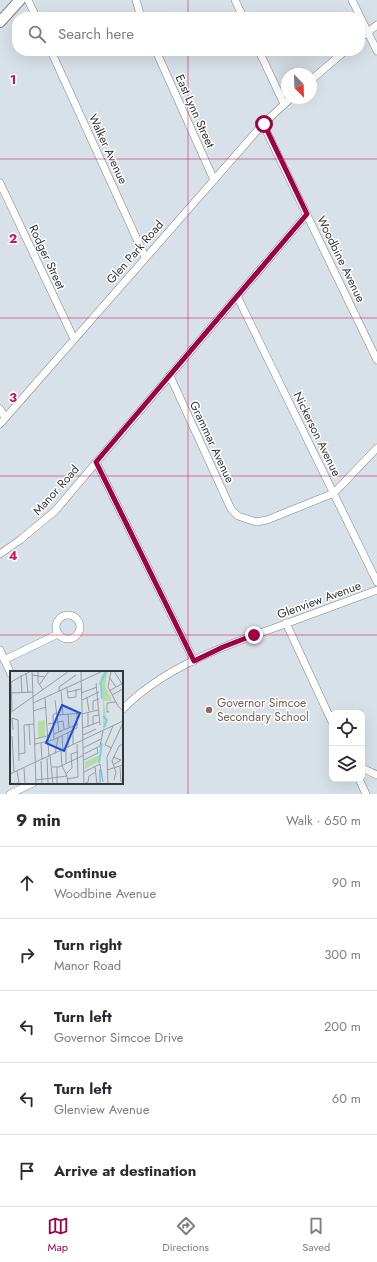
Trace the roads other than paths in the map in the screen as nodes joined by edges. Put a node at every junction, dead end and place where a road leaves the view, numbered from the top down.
1 (20, 0) edge
2 (28, 0) edge
3 (136, 0) edge
4 (236, 0) edge
5 (352, 0) edge
6 (34, 12) edge
7 (140, 12) edge
8 (241, 12) edge
9 (358, 12) edge
10 (0, 22) edge
11 (377, 25) edge
12 (365, 26) edge
13 (368, 32) junction
14 (365, 34) edge
15 (377, 50) edge
16 (53, 56) edge
17 (158, 56) edge
18 (261, 56) edge
19 (339, 56) edge
20 (317, 75) edge
21 (281, 98) edge
22 (284, 104) edge
23 (264, 124) junction
24 (214, 180) junction
25 (0, 183) edge
26 (307, 214) junction
27 (146, 257) junction
28 (237, 296) junction
29 (74, 340) junction
30 (377, 360) edge
31 (170, 376) junction
32 (0, 408) edge
33 (2, 421) edge
34 (377, 448) edge
35 (96, 462) junction
36 (334, 493) junction
37 (0, 554) edge
38 (377, 582) edge
39 (377, 590) edge
40 (286, 624) junction
41 (58, 634) dead end
42 (0, 650) edge
43 (4, 660) junction
44 (194, 661) junction
45 (10, 672) edge
46 (123, 709) edge
47 (329, 716) edge
48 (365, 769) edge
49 (377, 775) edge
50 (360, 782) edge
51 (32, 784) edge
52 (10, 794) edge
53 (366, 794) edge

1 - 10 main road
2 - 6 street
3 - 7 street
4 - 8 street
5 - 9 street
11 - 13 street
12 - 13 street
13 - 14 street
13 - 15 street
16 - 27 street, Walker Avenue
17 - 24 street, East Lynn Street
18 - 21 street
19 - 20 street
22 - 23 street, Glen Park Road
23 - 24 street, Glen Park Road
23 - 26 street, Woodbine Avenue
24 - 27 street, Glen Park Road
25 - 29 street, Rodger Street
26 - 28 street, Manor Road
26 - 30 street, Woodbine Avenue
27 - 29 street, Glen Park Road
28 - 31 street, Manor Road
28 - 36 street, Nickerson Avenue
29 - 33 street, Glen Park Road
31 - 35 street, Manor Road
31 - 36 street, Grammar Avenue
32 - 33 street
34 - 36 street
35 - 37 street, Manor Road
35 - 44 street
36 - 38 street, Nickerson Avenue
39 - 40 street, Glenview Avenue
40 - 44 street, Glenview Avenue
40 - 47 street
41 - 43 street
42 - 43 street
43 - 45 street
44 - 46 street, Glenview Avenue
48 - 49 street
50 - 53 street
51 - 52 street

